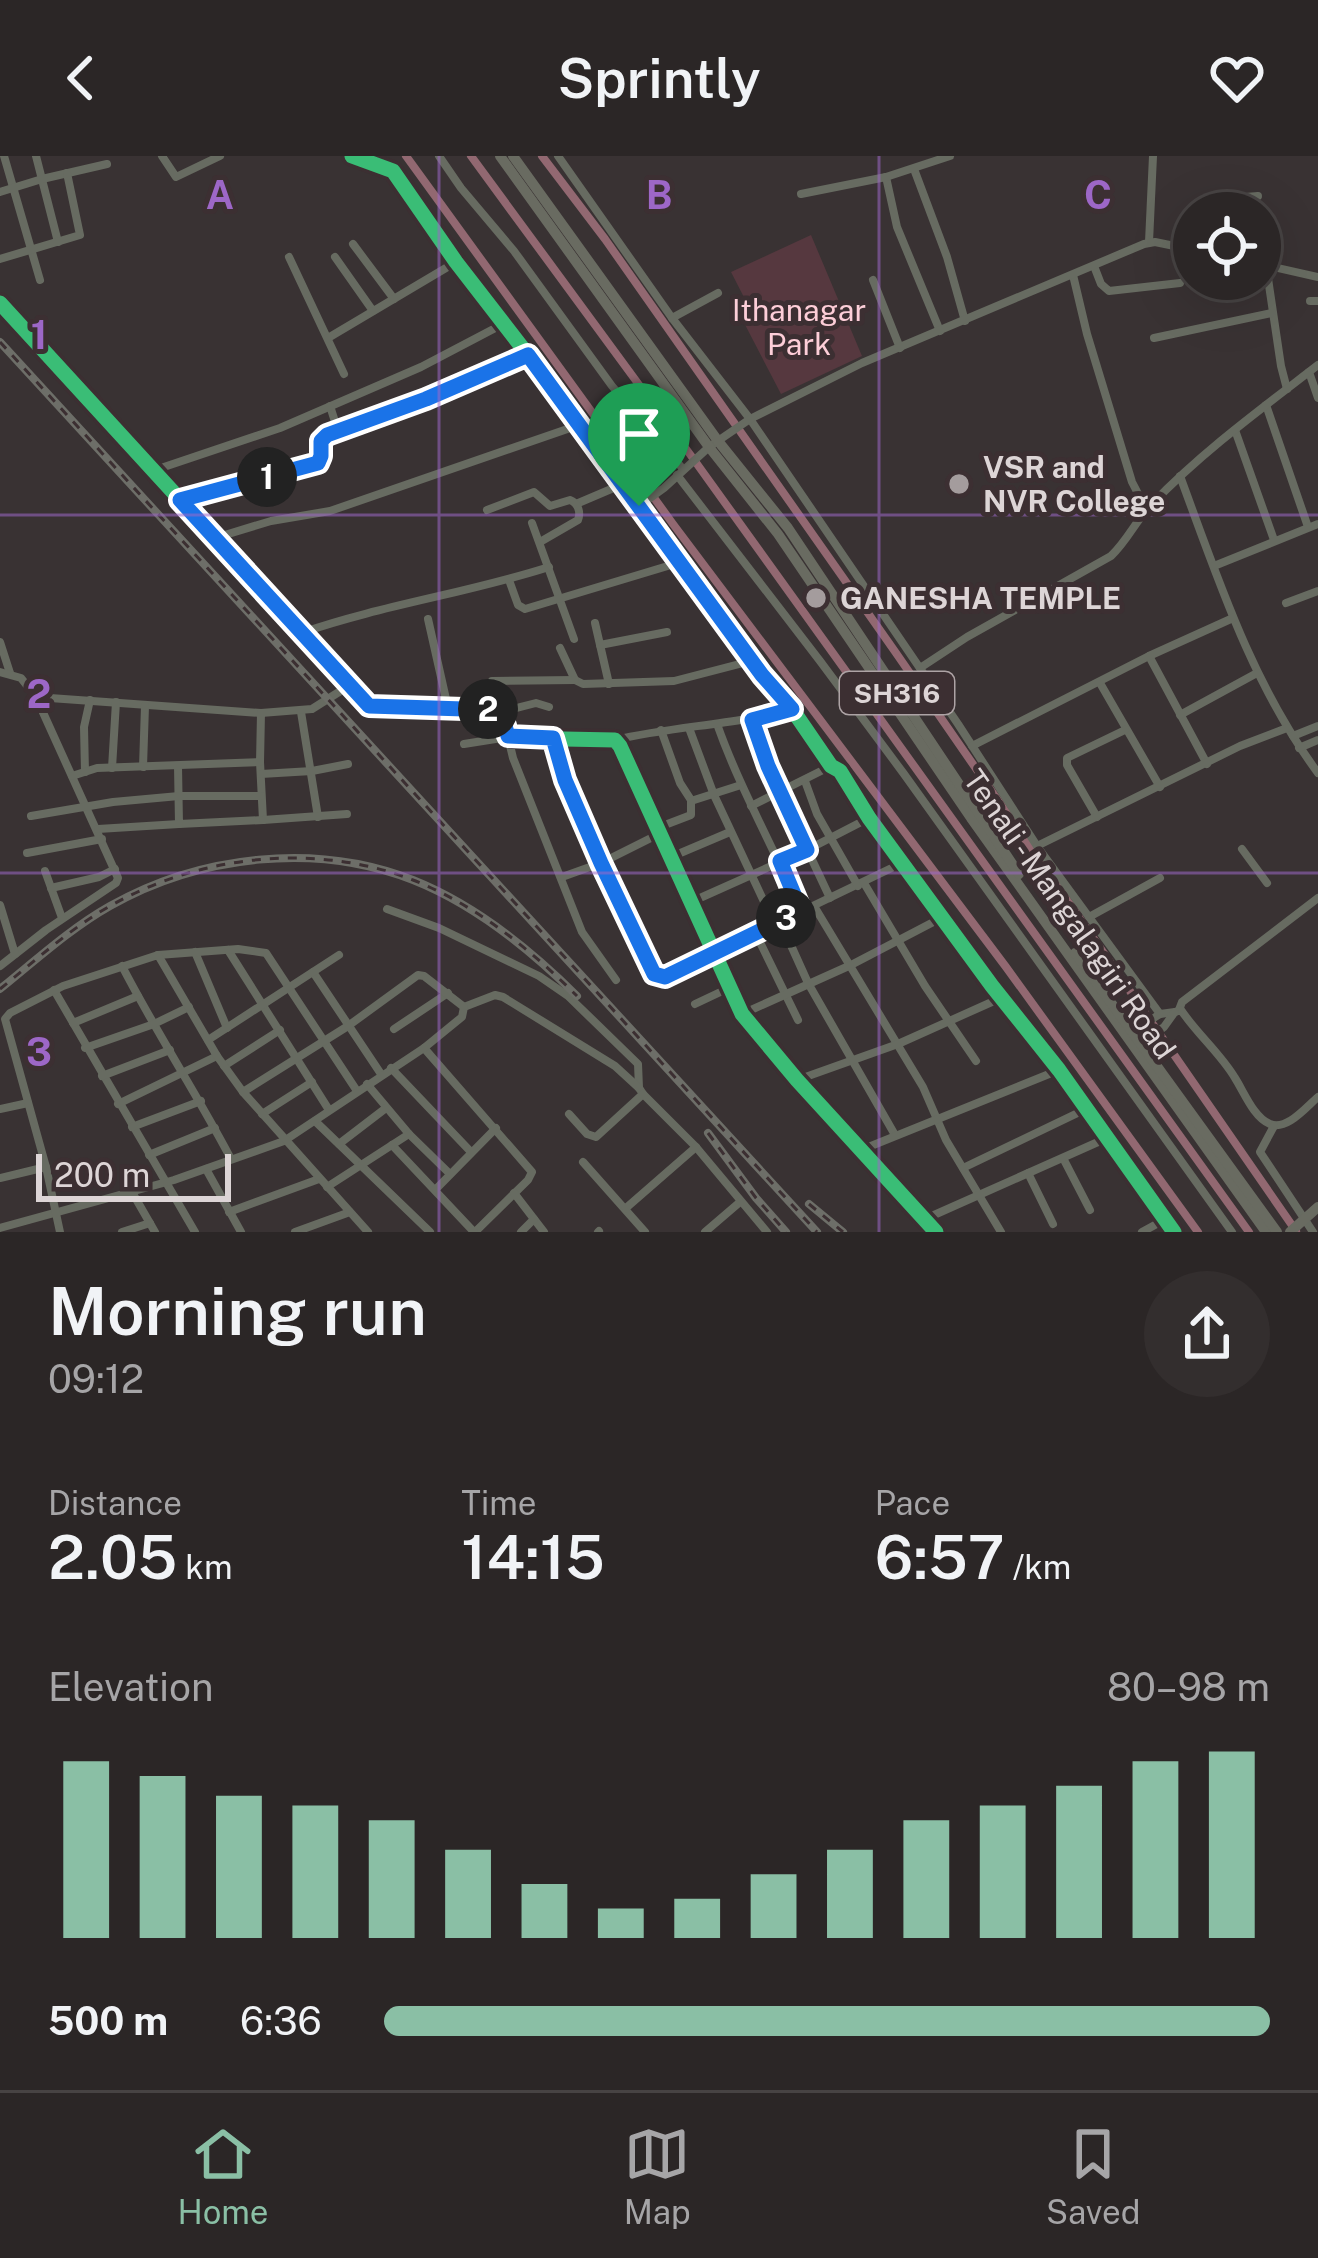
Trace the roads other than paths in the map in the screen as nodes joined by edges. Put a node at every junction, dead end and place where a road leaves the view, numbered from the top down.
1 (4, 156) edge
2 (36, 156) edge
3 (162, 156) edge
4 (220, 156) edge
5 (352, 156) edge
6 (439, 156) edge
7 (500, 156) edge
8 (513, 156) edge
9 (558, 156) edge
10 (950, 156) edge
11 (1154, 156) edge
12 (107, 164) dead end
13 (914, 169) junction
14 (67, 173) junction
15 (886, 178) junction
16 (42, 179) junction
17 (14, 188) junction
18 (0, 192) edge
19 (801, 194) dead end
20 (58, 242) junction
21 (1149, 242) junction
22 (353, 244) dead end
23 (1173, 246) edge
24 (31, 250) junction
25 (1, 255) edge
26 (289, 257) dead end
27 (335, 257) dead end
28 (456, 262) junction
29 (1094, 266) junction
30 (1281, 269) edge
31 (1073, 275) junction
32 (1318, 277) edge
33 (40, 280) dead end
34 (874, 280) dead end
35 (1173, 284) edge
36 (718, 293) dead end
37 (394, 299) junction
38 (1270, 300) edge
39 (0, 303) edge
40 (373, 311) junction
41 (1272, 313) junction
42 (672, 318) junction
43 (965, 321) junction
44 (503, 324) junction
45 (940, 332) junction
46 (328, 338) junction
47 (1154, 338) dead end
48 (900, 348) junction
49 (528, 355) junction
50 (1318, 365) edge
51 (1309, 372) junction
52 (344, 374) dead end
53 (1287, 389) junction
54 (1318, 398) edge
55 (1266, 405) junction
56 (330, 406) junction
57 (747, 421) junction
58 (579, 425) junction
59 (1235, 430) junction
60 (338, 431) junction
61 (713, 444) junction
62 (683, 469) junction
63 (155, 470) junction
64 (1180, 476) junction
65 (623, 484) junction
66 (180, 500) junction
67 (643, 503) junction
68 (576, 504) junction
69 (1147, 509) junction
70 (487, 510) dead end
71 (532, 523) dead end
72 (1313, 525) edge
73 (215, 538) junction
74 (1274, 540) junction
75 (540, 542) junction
76 (681, 562) junction
77 (1214, 566) junction
78 (549, 567) junction
79 (509, 580) junction
80 (1318, 591) edge
81 (560, 599) junction
82 (1286, 603) dead end
83 (1233, 618) junction
84 (428, 619) dead end
85 (596, 623) dead end
86 (667, 632) dead end
87 (301, 633) junction
88 (574, 638) dead end
89 (0, 642) edge
90 (600, 645) junction
91 (560, 648) dead end
92 (1149, 656) junction
93 (752, 661) junction
94 (920, 668) junction
95 (5, 673) edge
96 (1257, 673) junction
97 (575, 680) junction
98 (492, 681) dead end
99 (1100, 683) junction
100 (609, 684) junction
101 (350, 686) junction
102 (36, 697) junction
103 (90, 700) junction
104 (116, 702) junction
105 (146, 706) junction
106 (549, 706) dead end
107 (448, 708) junction
108 (792, 709) junction
109 (301, 712) junction
110 (501, 712) junction
111 (261, 713) junction
112 (1180, 715) junction
113 (752, 720) junction
114 (718, 724) junction
115 (1318, 726) edge
116 (689, 728) junction
117 (661, 730) junction
118 (1125, 730) junction
119 (1290, 732) junction
120 (508, 736) junction
121 (553, 738) junction
122 (615, 740) junction
123 (1318, 740) edge
124 (464, 744) dead end
125 (972, 746) junction
126 (1300, 748) junction
127 (260, 761) junction
128 (348, 764) dead end
129 (1207, 764) junction
130 (178, 766) junction
131 (831, 766) junction
132 (142, 767) junction
133 (112, 768) junction
134 (312, 771) junction
135 (86, 772) junction
136 (1318, 773) edge
137 (261, 774) junction
138 (72, 776) junction
139 (805, 781) junction
140 (741, 785) junction
141 (1160, 787) junction
142 (780, 793) junction
143 (714, 794) junction
144 (178, 796) junction
145 (261, 796) junction
146 (691, 801) junction
147 (751, 806) junction
148 (87, 808) junction
149 (347, 814) dead end
150 (32, 816) dead end
151 (318, 817) junction
152 (1097, 817) junction
153 (869, 818) junction
154 (263, 820) junction
155 (179, 824) junction
156 (98, 829) junction
157 (658, 831) junction
158 (730, 832) junction
159 (831, 838) junction
160 (102, 839) junction
161 (1037, 846) junction
162 (1243, 849) dead end
163 (807, 850) junction
164 (28, 853) dead end
165 (671, 857) junction
166 (780, 861) junction
167 (601, 863) junction
168 (903, 863) junction
169 (115, 869) junction
170 (45, 871) dead end
171 (752, 876) junction
172 (562, 877) junction
173 (1160, 878) dead end
174 (1267, 883) dead end
175 (861, 884) junction
176 (51, 888) junction
177 (830, 898) junction
178 (1318, 898) edge
179 (692, 902) junction
180 (0, 904) edge
181 (814, 905) junction
182 (387, 910) dead end
183 (801, 911) junction
184 (943, 917) junction
185 (1089, 917) junction
186 (62, 918) junction
187 (777, 922) junction
188 (754, 932) junction
189 (897, 939) junction
190 (227, 950) junction
191 (194, 952) junction
192 (716, 952) junction
193 (15, 954) junction
194 (339, 955) dead end
195 (158, 956) junction
196 (851, 964) junction
197 (0, 966) edge
198 (122, 966) junction
199 (314, 972) junction
200 (616, 980) dead end
201 (808, 983) junction
202 (730, 986) junction
203 (290, 989) junction
204 (54, 991) junction
205 (448, 993) junction
206 (784, 994) junction
207 (138, 996) junction
208 (1003, 997) junction
209 (264, 1004) junction
210 (695, 1004) dead end
211 (189, 1007) junction
212 (464, 1007) junction
213 (1177, 1011) junction
214 (742, 1014) junction
215 (1159, 1015) junction
216 (798, 1020) dead end
217 (947, 1020) junction
218 (72, 1023) junction
219 (154, 1024) junction
220 (348, 1026) junction
221 (227, 1028) junction
222 (394, 1029) dead end
223 (280, 1030) junction
224 (1131, 1033) junction
225 (208, 1040) junction
226 (324, 1041) junction
227 (898, 1044) junction
228 (1140, 1045) junction
229 (85, 1048) junction
230 (424, 1048) junction
231 (170, 1050) junction
232 (217, 1056) junction
233 (297, 1058) junction
234 (854, 1061) junction
235 (976, 1061) dead end
236 (224, 1066) junction
237 (1059, 1070) junction
238 (386, 1071) junction
239 (184, 1074) junction
240 (102, 1076) junction
241 (797, 1080) junction
242 (312, 1082) junction
243 (367, 1084) junction
244 (357, 1091) junction
245 (641, 1091) junction
246 (243, 1092) junction
247 (1318, 1097) edge
248 (201, 1101) junction
249 (28, 1103) junction
250 (118, 1104) junction
251 (386, 1108) junction
252 (0, 1109) edge
253 (1087, 1109) junction
254 (329, 1110) junction
255 (262, 1114) junction
256 (569, 1114) dead end
257 (935, 1118) junction
258 (314, 1120) junction
259 (1271, 1125) junction
260 (133, 1127) junction
261 (215, 1128) junction
262 (496, 1128) junction
263 (409, 1134) junction
264 (896, 1135) junction
265 (1107, 1138) junction
266 (284, 1141) junction
267 (339, 1144) junction
268 (392, 1145) junction
269 (696, 1147) junction
270 (861, 1150) junction
271 (472, 1153) junction
272 (149, 1155) junction
273 (1063, 1158) junction
274 (232, 1160) junction
275 (583, 1162) dead end
276 (362, 1166) junction
277 (46, 1167) junction
278 (206, 1168) junction
279 (963, 1168) junction
280 (1028, 1173) junction
281 (450, 1174) junction
282 (0, 1178) edge
283 (165, 1183) junction
284 (323, 1183) junction
285 (436, 1189) junction
286 (132, 1192) junction
287 (514, 1193) junction
288 (980, 1195) junction
289 (740, 1202) junction
290 (626, 1208) junction
291 (1318, 1209) edge
292 (1090, 1210) dead end
293 (229, 1212) junction
294 (350, 1212) junction
295 (56, 1214) junction
296 (534, 1219) junction
297 (925, 1219) junction
298 (1164, 1220) junction
299 (1299, 1223) edge
300 (1053, 1224) dead end
301 (0, 1228) edge
302 (153, 1228) edge
303 (301, 1231) edge
304 (60, 1232) edge
305 (122, 1232) edge
306 (195, 1232) edge
307 (241, 1232) edge
308 (368, 1232) edge
309 (430, 1232) edge
310 (474, 1232) edge
311 (521, 1232) edge
312 (544, 1232) edge
313 (645, 1232) edge
314 (705, 1232) edge
315 (767, 1232) edge
316 (936, 1232) edge
317 (1001, 1232) edge
318 (1142, 1232) edge
319 (1174, 1232) edge
320 (1232, 1232) edge
321 (1266, 1232) edge
322 (1276, 1232) edge
323 (1313, 1232) edge

1 - 17 street
2 - 16 street
3 - 4 street
5 - 28 street
6 - 62 street
7 - 61 main road, Tenali - Mangalagiri Road / SH316
8 - 61 main road, Tenali - Mangalagiri Road / SH316
9 - 42 street
10 - 13 street
11 - 21 street
12 - 14 street
13 - 15 street
13 - 43 street
14 - 16 street
14 - 20 street
15 - 19 street
15 - 45 street
16 - 17 street
16 - 20 street
17 - 18 street
17 - 24 street
20 - 24 street
21 - 23 street
21 - 29 street
22 - 37 street
24 - 25 street
24 - 33 street
26 - 46 street
27 - 40 street
28 - 37 street
28 - 44 street
29 - 31 street
29 - 35 street
30 - 32 street
31 - 43 street
31 - 69 street
34 - 48 street
36 - 42 street
37 - 40 street
38 - 41 street
39 - 63 street
40 - 46 street
41 - 47 street
41 - 53 street
42 - 57 street
43 - 45 street
44 - 49 street
44 - 56 street
45 - 48 street
46 - 52 street
48 - 57 street
49 - 58 street
49 - 60 street
50 - 51 street
51 - 53 street
51 - 54 street
53 - 55 street
55 - 59 street
55 - 72 street
56 - 60 street
56 - 63 street
57 - 61 street
57 - 94 street
58 - 65 street
58 - 73 street
59 - 64 street
59 - 74 street
60 - 66 street
61 - 62 street
61 - 224 main road, Tenali - Mangalagiri Road / SH316
62 - 67 street
62 - 320 street
63 - 66 street
64 - 69 street
64 - 77 street
65 - 67 street
65 - 68 street
66 - 73 street
67 - 76 street
68 - 70 street
68 - 75 street
69 - 94 street
71 - 75 street
72 - 74 street
73 - 87 street
74 - 77 street
75 - 78 street
76 - 81 street
76 - 93 street
77 - 83 street
78 - 79 street
78 - 81 street
79 - 81 street
79 - 87 street
80 - 82 street
81 - 88 street
83 - 92 street
83 - 96 street
84 - 107 street
85 - 90 street
86 - 90 street
87 - 101 street
89 - 95 street
90 - 100 street
91 - 97 street
92 - 99 street
92 - 112 street
93 - 100 street
93 - 108 street
94 - 125 street
95 - 102 street
96 - 112 street
96 - 119 street
97 - 98 street
97 - 100 street
99 - 118 street
99 - 125 street
101 - 107 street
101 - 109 street
102 - 103 street
102 - 138 street
103 - 104 street
103 - 135 street
104 - 105 street
104 - 133 street
105 - 111 street
105 - 132 street
106 - 110 street
107 - 110 street
108 - 113 street
108 - 131 street
109 - 111 street
109 - 134 street
110 - 120 street
111 - 127 street
112 - 129 street
113 - 114 street
113 - 142 street
114 - 116 street
114 - 140 street
115 - 119 street
116 - 117 street
116 - 143 street
117 - 122 street
117 - 146 street
118 - 141 street
118 - 152 street
119 - 126 street
119 - 129 street
120 - 121 street
120 - 124 street
120 - 172 street
121 - 122 street
121 - 167 street
122 - 157 street
123 - 126 street
125 - 161 street
126 - 136 street
127 - 130 street
127 - 137 street
128 - 134 street
129 - 141 street
130 - 132 street
130 - 144 street
131 - 139 street
131 - 153 street
132 - 133 street
133 - 135 street
134 - 137 street
134 - 151 street
135 - 138 street
137 - 145 street
138 - 148 street
139 - 142 street
139 - 159 street
140 - 143 street
140 - 147 street
141 - 152 street
142 - 147 street
142 - 163 street
143 - 146 street
143 - 158 street
144 - 145 street
144 - 148 street
144 - 155 street
145 - 154 street
146 - 157 street
147 - 166 street
148 - 150 street
148 - 156 street
149 - 151 street
151 - 154 street
152 - 161 street
153 - 159 street
153 - 168 street
154 - 155 street
155 - 156 street
156 - 160 street
157 - 165 street
157 - 167 street
158 - 165 street
158 - 171 street
159 - 163 street
159 - 175 street
160 - 164 street
160 - 169 street
161 - 185 street
162 - 174 street
163 - 166 street
163 - 177 street
165 - 179 street
166 - 171 street
166 - 183 street
167 - 172 street
167 - 192 street
168 - 175 street
168 - 184 street
169 - 176 street
169 - 186 street
170 - 176 street
171 - 179 street
171 - 187 street
172 - 200 street
173 - 185 street
175 - 177 street
175 - 189 street
176 - 186 street
177 - 181 street
178 - 213 street
179 - 192 street
180 - 193 street
181 - 183 street
181 - 196 street
182 - 245 street
183 - 187 street
184 - 189 street
184 - 208 street
185 - 215 street
186 - 193 street
187 - 188 street
187 - 201 street
188 - 192 street
188 - 206 street
189 - 196 street
189 - 217 street
190 - 191 street
190 - 203 street
190 - 209 street
191 - 195 street
191 - 221 street
192 - 202 street
193 - 197 street
194 - 199 street
195 - 198 street
195 - 211 street
196 - 201 street
196 - 227 street
198 - 204 street
198 - 207 street
199 - 203 street
199 - 220 street
201 - 206 street
201 - 234 street
202 - 210 street
202 - 214 street
203 - 209 street
203 - 226 street
204 - 218 street
204 - 249 street
205 - 212 street
205 - 220 street
205 - 222 street
206 - 214 street
206 - 216 street
207 - 218 street
207 - 219 street
208 - 217 street
208 - 237 street
209 - 221 street
209 - 223 street
211 - 219 street
211 - 225 street
212 - 230 street
212 - 245 street
213 - 215 street
213 - 228 street
213 - 259 street
214 - 241 street
215 - 224 street
217 - 227 street
217 - 235 street
218 - 229 street
219 - 229 street
219 - 231 street
220 - 226 street
220 - 238 street
221 - 225 street
223 - 233 street
223 - 236 street
224 - 228 main road, Tenali - Mangalagiri Road / SH316
225 - 232 street
226 - 233 street
226 - 244 street
227 - 234 street
227 - 257 street
228 - 321 main road, Tenali - Mangalagiri Road / SH316
228 - 322 main road, Tenali - Mangalagiri Road / SH316
229 - 240 street
230 - 238 street
230 - 262 street
231 - 239 street
231 - 240 street
232 - 236 street
232 - 239 street
233 - 242 street
233 - 246 street
234 - 241 street
234 - 264 street
236 - 246 street
237 - 253 street
237 - 257 street
238 - 243 street
238 - 271 street
239 - 248 street
239 - 250 street
240 - 250 street
241 - 270 street
242 - 254 street
242 - 255 street
243 - 244 street
243 - 251 street
244 - 254 street
245 - 256 street
245 - 269 street
246 - 255 street
247 - 259 street
248 - 260 street
248 - 261 street
249 - 252 street
249 - 277 street
250 - 260 street
251 - 263 street
251 - 267 street
253 - 265 street
253 - 279 street
254 - 258 street
255 - 266 street
257 - 264 street
257 - 279 street
258 - 266 street
258 - 267 street
259 - 299 street
260 - 272 street
261 - 272 street
261 - 274 street
262 - 271 street
262 - 287 street
263 - 268 street
263 - 281 street
264 - 270 street
265 - 273 street
265 - 298 street
266 - 274 street
266 - 284 street
267 - 276 street
268 - 276 street
268 - 285 street
269 - 289 street
269 - 290 street
270 - 297 street
271 - 281 street
272 - 283 street
273 - 280 street
273 - 292 street
274 - 278 street
275 - 290 street
276 - 284 street
276 - 309 street
277 - 282 street
277 - 295 street
278 - 283 street
278 - 293 street
279 - 288 street
280 - 288 street
280 - 300 street
281 - 285 street
283 - 286 street
283 - 306 street
284 - 293 street
284 - 294 street
285 - 310 street
286 - 295 street
286 - 302 street
287 - 296 street
287 - 310 street
288 - 297 street
288 - 317 street
289 - 314 street
289 - 315 street
290 - 313 street
291 - 299 main road
293 - 307 street
294 - 303 street
294 - 308 street
295 - 301 street
295 - 304 street
296 - 311 street
296 - 312 street
297 - 316 street
298 - 318 street
298 - 319 street
299 - 323 street
302 - 305 street

